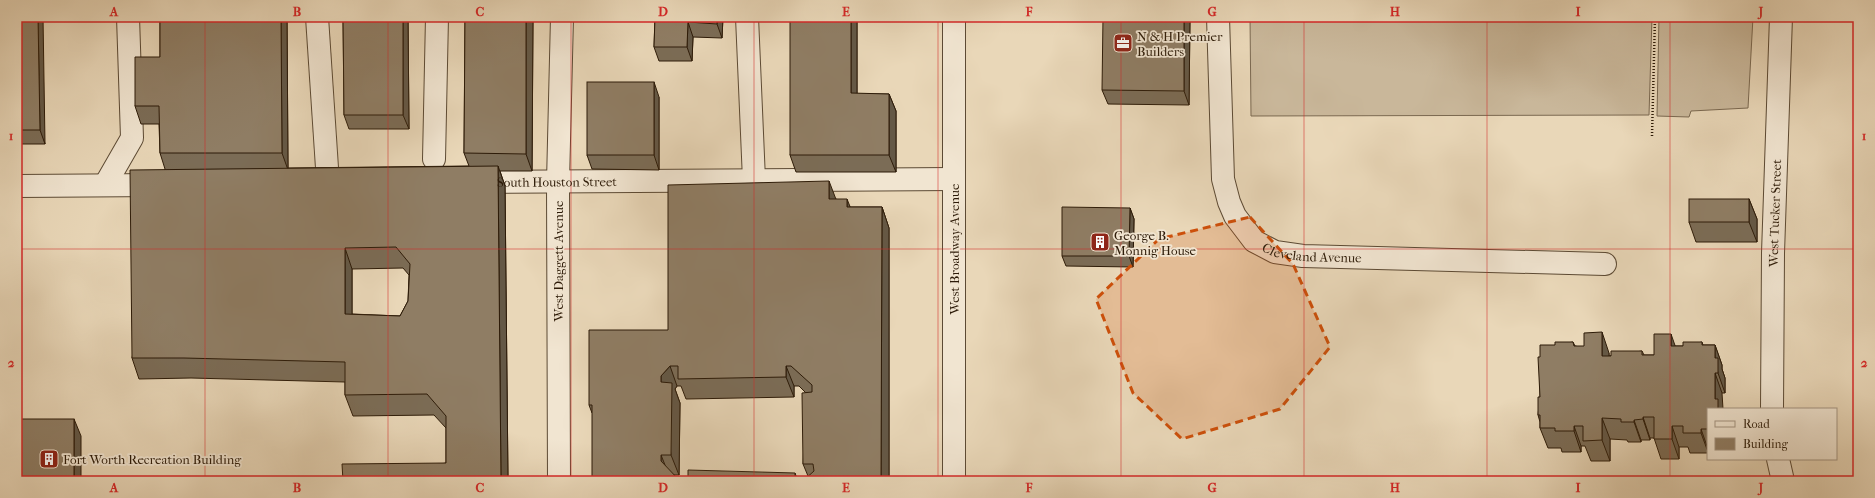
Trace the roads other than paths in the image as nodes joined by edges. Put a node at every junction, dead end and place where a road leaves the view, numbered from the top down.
1 (128, 17) edge
2 (317, 17) edge
3 (437, 17) edge
4 (562, 17) edge
5 (746, 17) edge
6 (954, 17) edge
7 (1218, 17) edge
8 (1781, 17) edge
9 (434, 159) dead end
10 (954, 178) junction
11 (754, 180) junction
12 (455, 182) edge
13 (558, 182) junction
14 (352, 183) edge
15 (105, 185) junction
16 (177, 185) edge
17 (17, 186) edge
18 (1605, 264) dead end
19 (1772, 408) edge
20 (1778, 460) edge
21 (559, 481) edge
22 (954, 481) edge
23 (1783, 481) edge

1 - 15 street
2 - 14 street
3 - 9 street
4 - 13 street, West Daggett Avenue
5 - 11 street
6 - 10 street, West Broadway Avenue
7 - 18 street, Cleveland Avenue
8 - 19 street, West Tucker Street
10 - 11 street, South Houston Street
10 - 22 street, West Broadway Avenue
11 - 13 street, South Houston Street
12 - 13 street, South Houston Street
13 - 21 street, West Daggett Avenue
15 - 16 street
15 - 17 street
20 - 23 street

